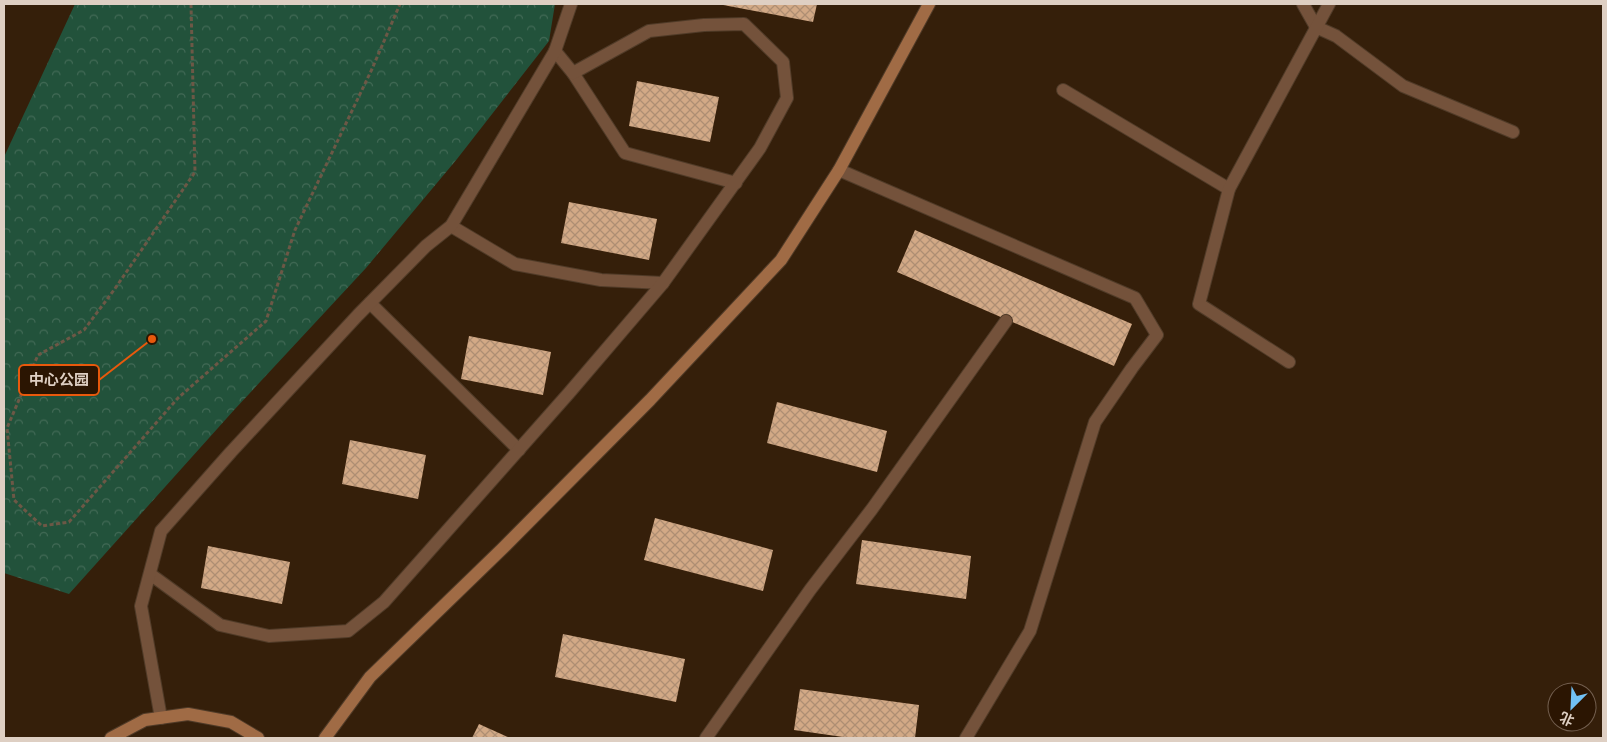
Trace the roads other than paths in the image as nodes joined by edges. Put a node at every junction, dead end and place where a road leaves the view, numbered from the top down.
1 (571, 4) edge
2 (929, 4) edge
3 (1303, 4) edge
4 (1329, 4) edge
5 (1316, 27) junction
6 (554, 50) junction
7 (573, 73) junction
8 (1063, 90) dead end
9 (1512, 132) dead end
10 (839, 170) junction
11 (736, 183) junction
12 (1229, 189) junction
13 (451, 226) junction
14 (663, 283) junction
15 (370, 303) junction
16 (1006, 322) dead end
17 (1289, 362) dead end
18 (519, 450) junction
19 (150, 574) junction
20 (161, 718) junction
21 (111, 738) edge
22 (258, 738) edge
23 (325, 738) edge
24 (706, 738) edge
25 (966, 738) edge

1 - 6 street
2 - 10 main road
3 - 5 street
4 - 5 street
5 - 9 street
5 - 12 street
6 - 7 street
6 - 13 street
7 - 11 street
7 - 11 street
8 - 12 street
10 - 23 main road
10 - 25 street
11 - 14 street
12 - 17 street
13 - 14 street
13 - 15 street
14 - 18 street
15 - 18 street
15 - 19 street
16 - 24 street
18 - 19 street
19 - 20 street
20 - 21 main road
20 - 22 main road

